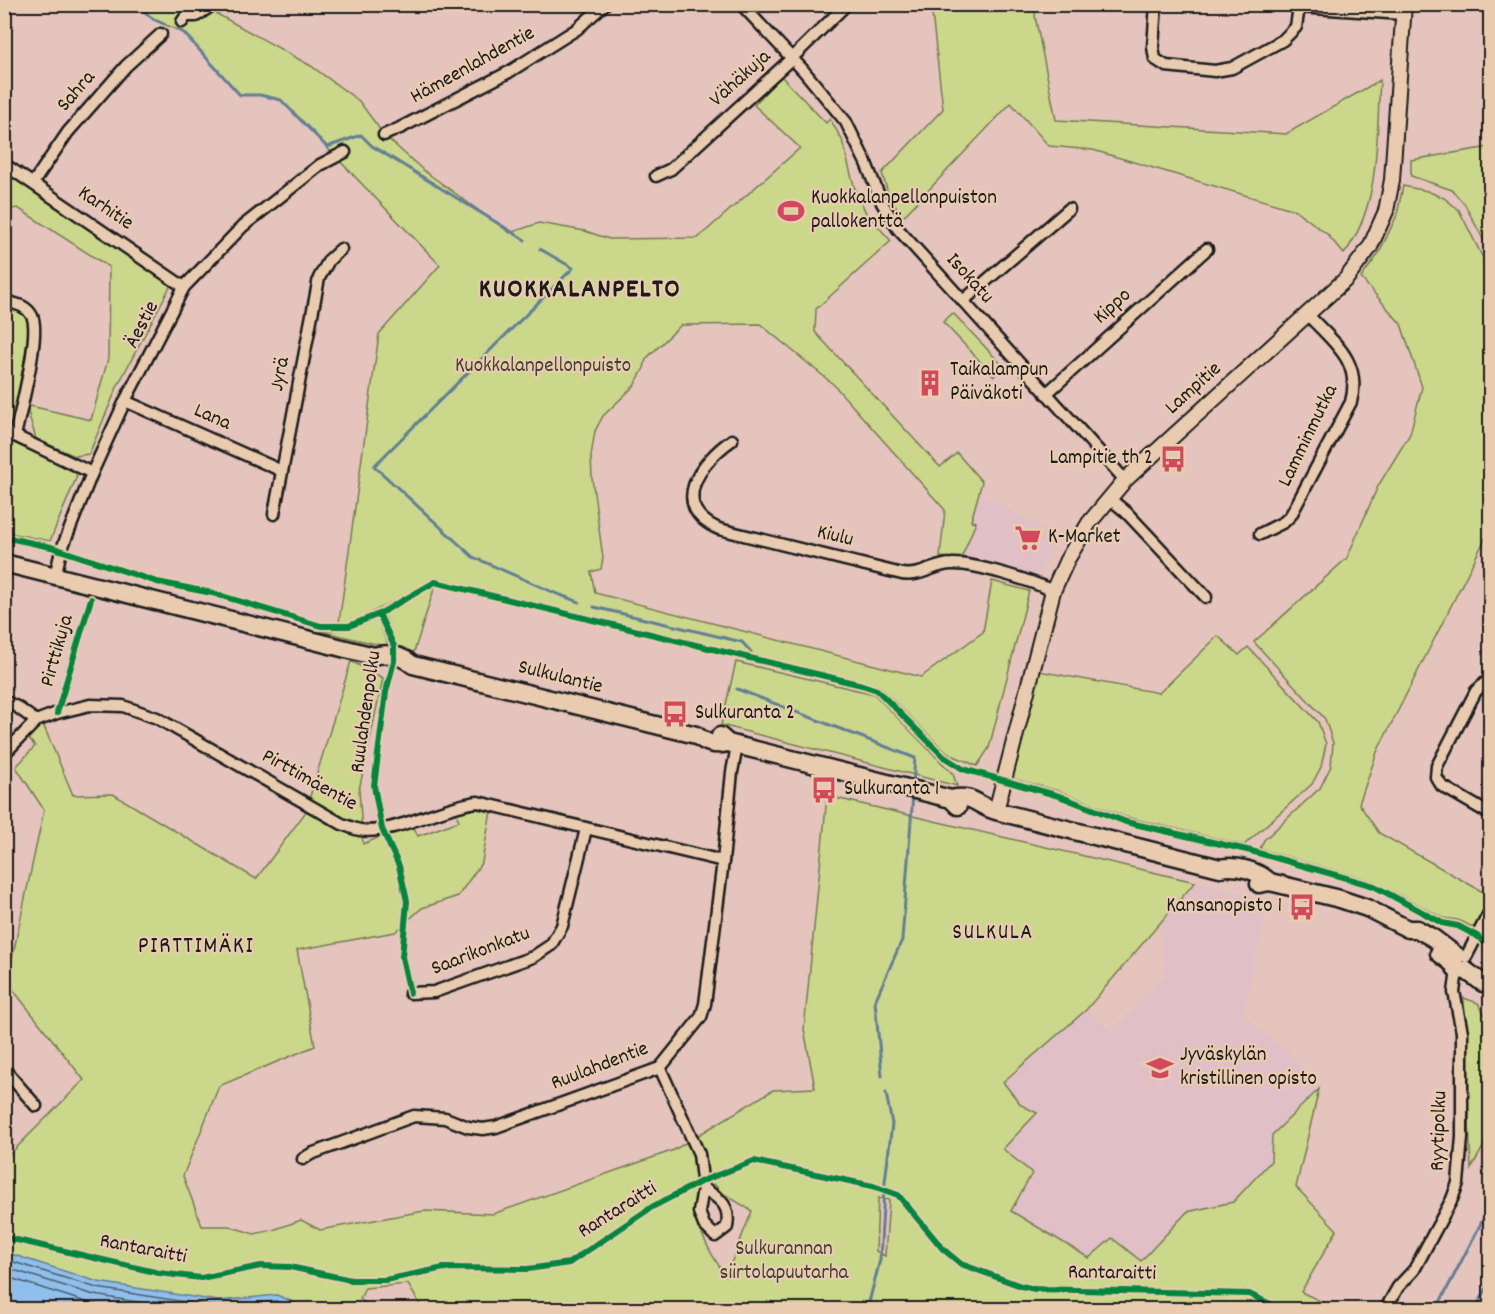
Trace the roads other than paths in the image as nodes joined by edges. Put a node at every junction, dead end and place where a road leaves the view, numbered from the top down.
1 (214, 4) edge
2 (605, 4) edge
3 (741, 4) edge
4 (847, 4) edge
5 (1156, 4) edge
6 (1299, 6) edge
7 (1404, 9) edge
8 (182, 22) dead end
9 (161, 34) dead end
10 (792, 59) junction
11 (384, 135) dead end
12 (345, 152) dead end
13 (4, 164) edge
14 (656, 176) dead end
15 (33, 183) junction
16 (1069, 209) dead end
17 (341, 249) dead end
18 (1207, 249) dead end
19 (184, 287) junction
20 (4, 301) edge
21 (963, 301) junction
22 (1308, 315) junction
23 (1046, 394) junction
24 (125, 401) junction
25 (10, 435) edge
26 (732, 440) dead end
27 (282, 471) junction
28 (92, 473) junction
29 (1125, 480) junction
30 (1109, 498) junction
31 (274, 514) dead end
32 (1260, 534) dead end
33 (4, 563) edge
34 (55, 576) junction
35 (1053, 591) junction
36 (1206, 597) dead end
37 (1491, 682) edge
38 (4, 701) edge
39 (36, 721) junction
40 (733, 744) junction
41 (4, 754) edge
42 (992, 810) junction
43 (1491, 814) edge
44 (586, 829) junction
45 (723, 861) junction
46 (1491, 911) edge
47 (1461, 964) junction
48 (1491, 982) edge
49 (410, 993) dead end
50 (660, 1068) junction
51 (4, 1069) edge
52 (36, 1106) dead end
53 (303, 1159) dead end
54 (703, 1188) dead end
55 (1385, 1310) edge

1 - 8 street
2 - 11 street, Hämeenlahdentie
3 - 10 street, Isokatu
4 - 10 street, Vähäkuja
5 - 6 street
6 - 7 street
7 - 22 street, Lampitie
9 - 15 street, Sahra
10 - 14 street, Vähäkuja
10 - 21 street, Isokatu
12 - 19 street, Äestie
13 - 15 street, Karhitie
15 - 19 street, Karhitie
16 - 21 street
17 - 27 street, Jyrä
18 - 23 street, Kippo
19 - 24 street, Äestie
20 - 25 street
21 - 23 street, Isokatu
22 - 29 street, Lampitie
22 - 32 street, Lamminmutka
23 - 29 street, Isokatu
24 - 27 street, Lana
24 - 28 street, Äestie
25 - 28 street
26 - 35 street, Kiulu
27 - 31 street, Jyrä
28 - 34 street, Äestie
29 - 30 street, Lampitie
30 - 35 street, Lampitie
30 - 36 street
33 - 34 main road, Sulkulantie
34 - 40 main road, Sulkulantie
35 - 42 street, Lampitie
37 - 43 street
38 - 39 street
39 - 41 street, Pirttimäentie
39 - 44 street, Pirttimäentie
40 - 42 main road, Sulkulantie
40 - 45 street, Ruulahdentie
42 - 47 main road, Sulkulantie
44 - 45 street, Pirttimäentie
44 - 49 street, Saarikonkatu
45 - 50 street, Ruulahdentie
46 - 47 street
47 - 48 main road, Sulkulantie
47 - 55 street, Ryytipolku
50 - 53 street, Ruulahdentie
50 - 54 street
51 - 52 street

